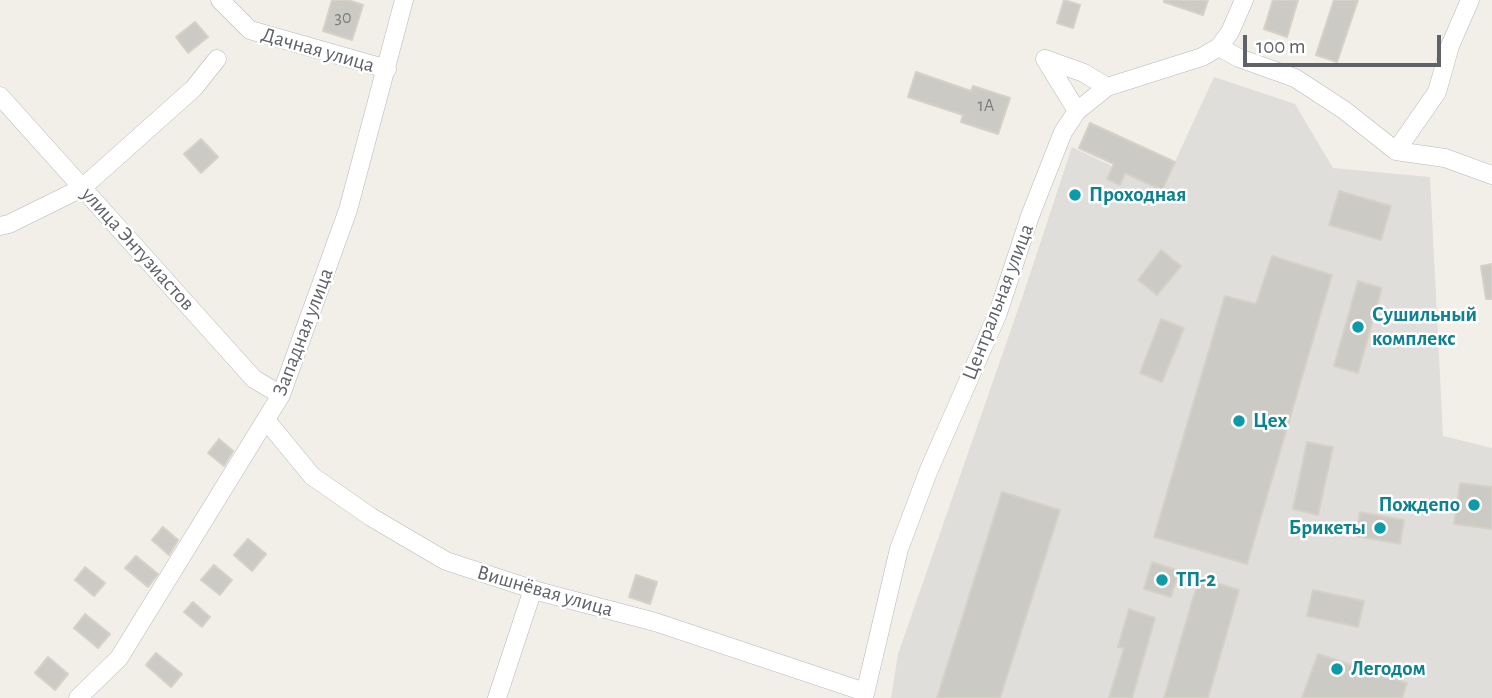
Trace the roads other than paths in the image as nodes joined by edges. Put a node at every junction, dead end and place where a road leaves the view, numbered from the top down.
1 (220, 0) edge
2 (404, 0) edge
3 (1244, 0) edge
4 (1470, 0) edge
5 (1219, 47) junction
6 (217, 59) dead end
7 (387, 69) junction
8 (1107, 87) junction
9 (0, 96) edge
10 (1077, 111) junction
11 (1396, 151) junction
12 (1492, 175) edge
13 (82, 188) junction
14 (0, 226) edge
15 (282, 395) junction
16 (266, 420) junction
17 (533, 589) junction
18 (864, 695) edge
19 (78, 698) edge
20 (497, 698) edge

1 - 7 street, Дачная улица
2 - 7 street, Западная улица
3 - 5 street
4 - 11 street
5 - 8 street, Центральная улица
5 - 11 street
6 - 13 street
7 - 15 street, Западная улица
8 - 10 street, Центральная улица
8 - 10 street
9 - 13 street, улица Энтузиастов
10 - 18 street, Центральная улица
11 - 12 street
13 - 14 street
13 - 15 street, улица Энтузиастов
15 - 16 street, Западная улица
16 - 17 street, Вишнёвая улица
16 - 19 street, Западная улица
17 - 18 street, Вишнёвая улица
17 - 20 street

